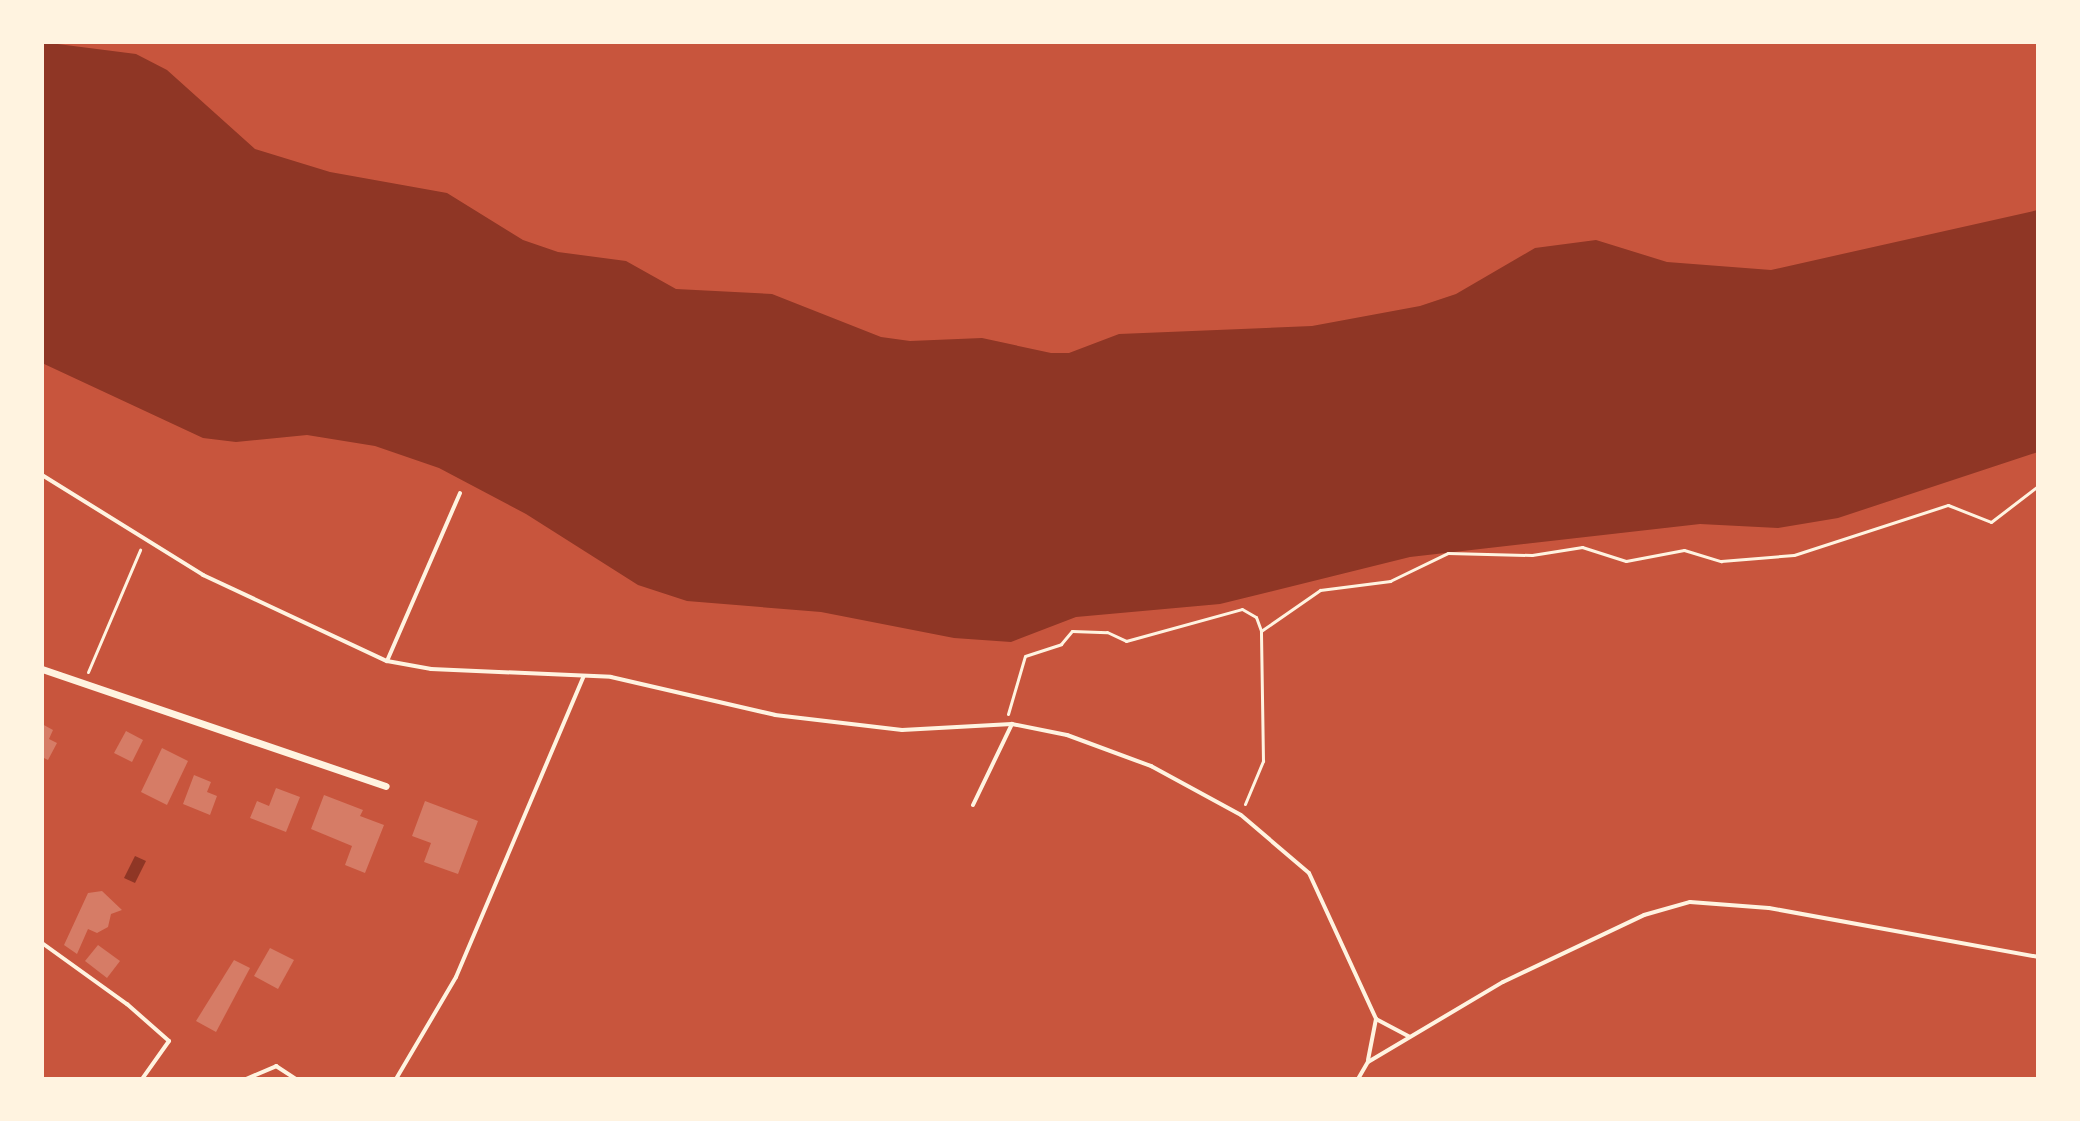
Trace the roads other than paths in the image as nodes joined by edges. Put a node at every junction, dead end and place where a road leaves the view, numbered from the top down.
1 (42, 475) edge
2 (460, 493) dead end
3 (387, 661) junction
4 (42, 669) edge
5 (584, 676) junction
6 (1012, 724) junction
7 (386, 786) dead end
8 (973, 805) dead end
9 (42, 943) edge
10 (2038, 957) edge
11 (1376, 1019) junction
12 (1410, 1037) junction
13 (1368, 1062) junction
14 (142, 1079) edge
15 (246, 1079) edge
16 (296, 1079) edge
17 (396, 1079) edge
18 (1358, 1079) edge

1 - 3 lane
2 - 3 lane
3 - 5 lane
4 - 7 street
5 - 6 lane
5 - 17 lane
6 - 8 lane
6 - 11 lane
9 - 14 lane
10 - 12 lane
11 - 12 lane
11 - 13 lane
12 - 13 lane
13 - 18 lane
15 - 16 lane

